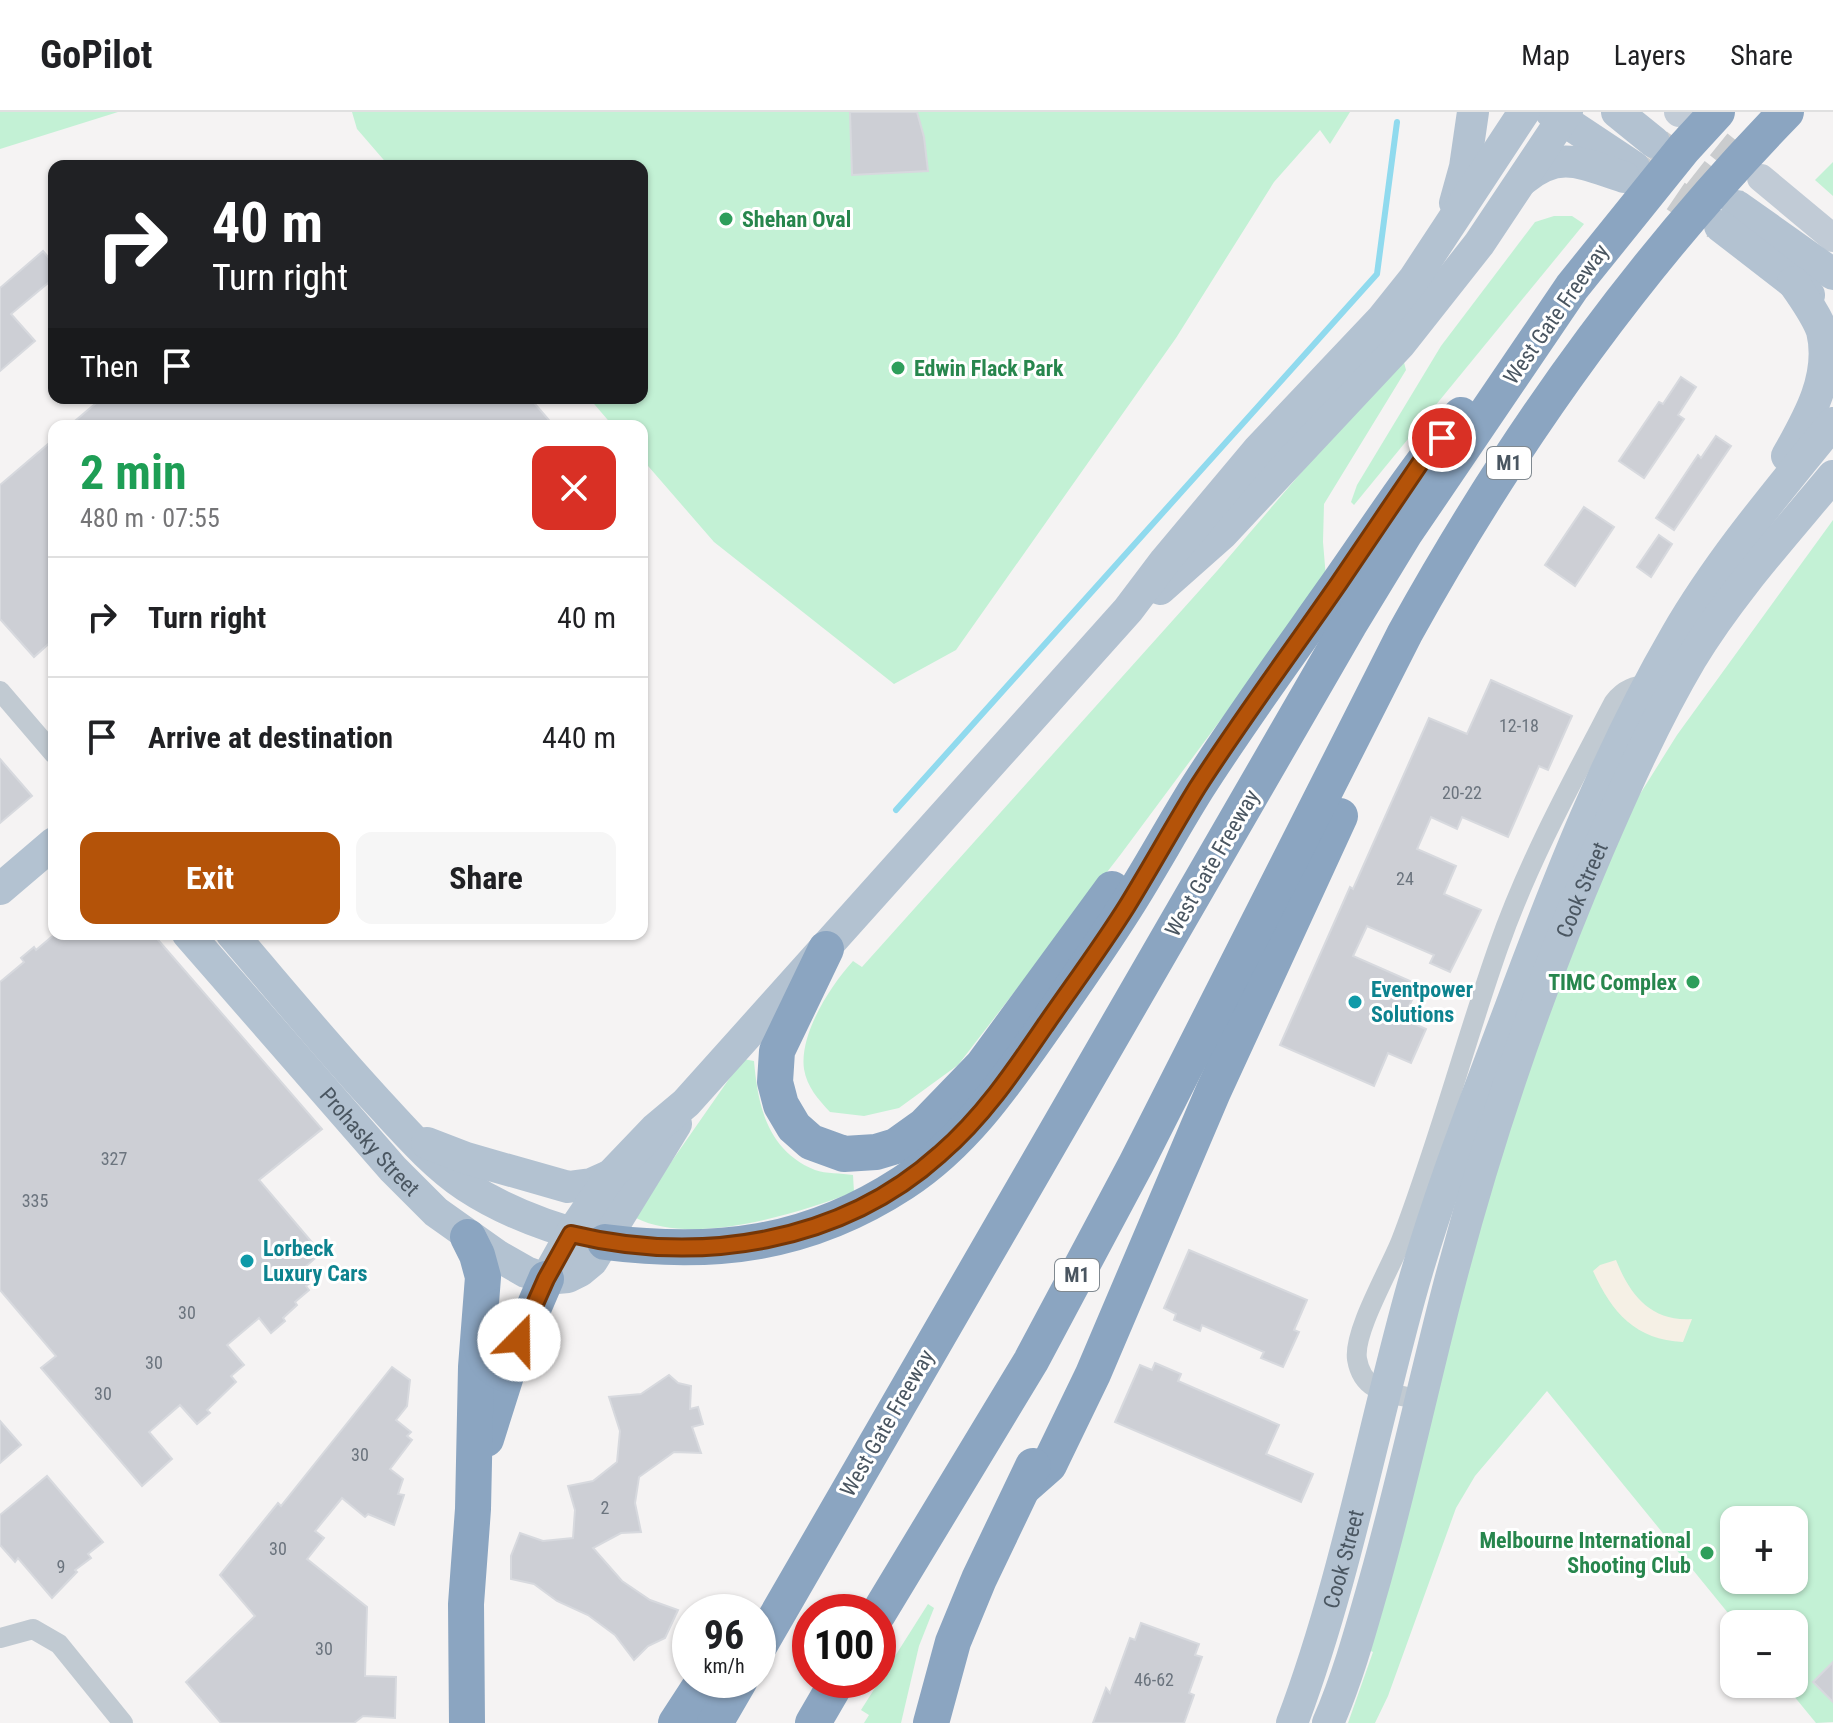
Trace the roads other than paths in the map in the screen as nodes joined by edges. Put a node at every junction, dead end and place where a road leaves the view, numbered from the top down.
1 (1473, 112) edge
2 (1524, 112) edge
3 (1617, 112) edge
4 (1717, 112) edge
5 (1786, 112) edge
6 (1560, 114) edge
7 (1654, 142) tunnel mouth
8 (1761, 178) tunnel mouth
9 (1522, 181) junction
10 (1833, 238) edge
11 (1434, 250) junction
12 (1833, 274) edge
13 (1577, 280) junction
14 (1793, 282) junction
15 (1833, 315) edge
16 (1833, 423) edge
17 (1833, 476) edge
18 (1745, 533) junction
19 (1128, 610) junction
20 (1405, 633) junction
21 (1651, 684) junction
22 (0, 691) edge
23 (48, 747) edge
24 (1197, 789) junction
25 (48, 848) edge
26 (0, 889) edge
27 (1258, 926) junction
28 (193, 940) edge
29 (237, 940) edge
30 (826, 949) junction
31 (1472, 1027) junction
32 (1489, 1064) junction
33 (686, 1103) junction
34 (409, 1136) junction
35 (611, 1175) junction
36 (468, 1237) junction
37 (589, 1245) junction
38 (546, 1279) junction
39 (920, 1365) junction
40 (1386, 1391) junction
41 (1422, 1400) junction
42 (1024, 1487) junction
43 (473, 1509) junction
44 (762, 1594) edge
45 (890, 1594) edge
46 (776, 1617) edge
47 (0, 1638) edge
48 (692, 1698) edge
49 (730, 1698) edge
50 (828, 1698) edge
51 (123, 1723) edge
52 (467, 1723) edge
53 (676, 1723) edge
54 (715, 1723) edge
55 (813, 1723) edge
56 (931, 1723) edge
57 (1292, 1723) edge
58 (1328, 1723) edge

1 - 11 main road
2 - 11 main road
3 - 7 main road
4 - 13 highway, West Gate Freeway / M1
5 - 20 highway, West Gate Freeway / M1
6 - 9 main road
6 - 9 main road
8 - 10 main road
9 - 19 main road
11 - 19 main road
12 - 14 main road
13 - 24 highway
13 - 39 highway, West Gate Freeway / M1
14 - 15 main road
14 - 18 main road
16 - 18 main road, Cook Street
17 - 41 main road, Cook Street
18 - 21 main road, Cook Street
19 - 30 main road
20 - 27 highway, West Gate Freeway / M1
20 - 42 highway
21 - 31 street
21 - 32 main road, Cook Street
22 - 23 street
24 - 30 highway
24 - 37 highway
25 - 26 main road
27 - 42 highway
27 - 45 highway, West Gate Freeway / M1
28 - 36 main road, Prohasky Street
29 - 34 main road, Prohasky Street
30 - 33 main road
31 - 32 street
31 - 40 street
32 - 40 main road, Cook Street
33 - 35 main road
33 - 37 main road
34 - 35 main road
34 - 37 main road, Prohasky Street
35 - 37 main road
36 - 38 main road, Prohasky Street
36 - 43 highway
37 - 38 main road
38 - 43 highway
39 - 44 highway, M1
39 - 46 highway, West Gate Freeway / M1
40 - 41 street
40 - 57 main road, Cook Street
41 - 58 main road, Cook Street
42 - 56 highway
43 - 52 highway
47 - 51 street
48 - 53 highway
49 - 54 highway
50 - 55 highway

